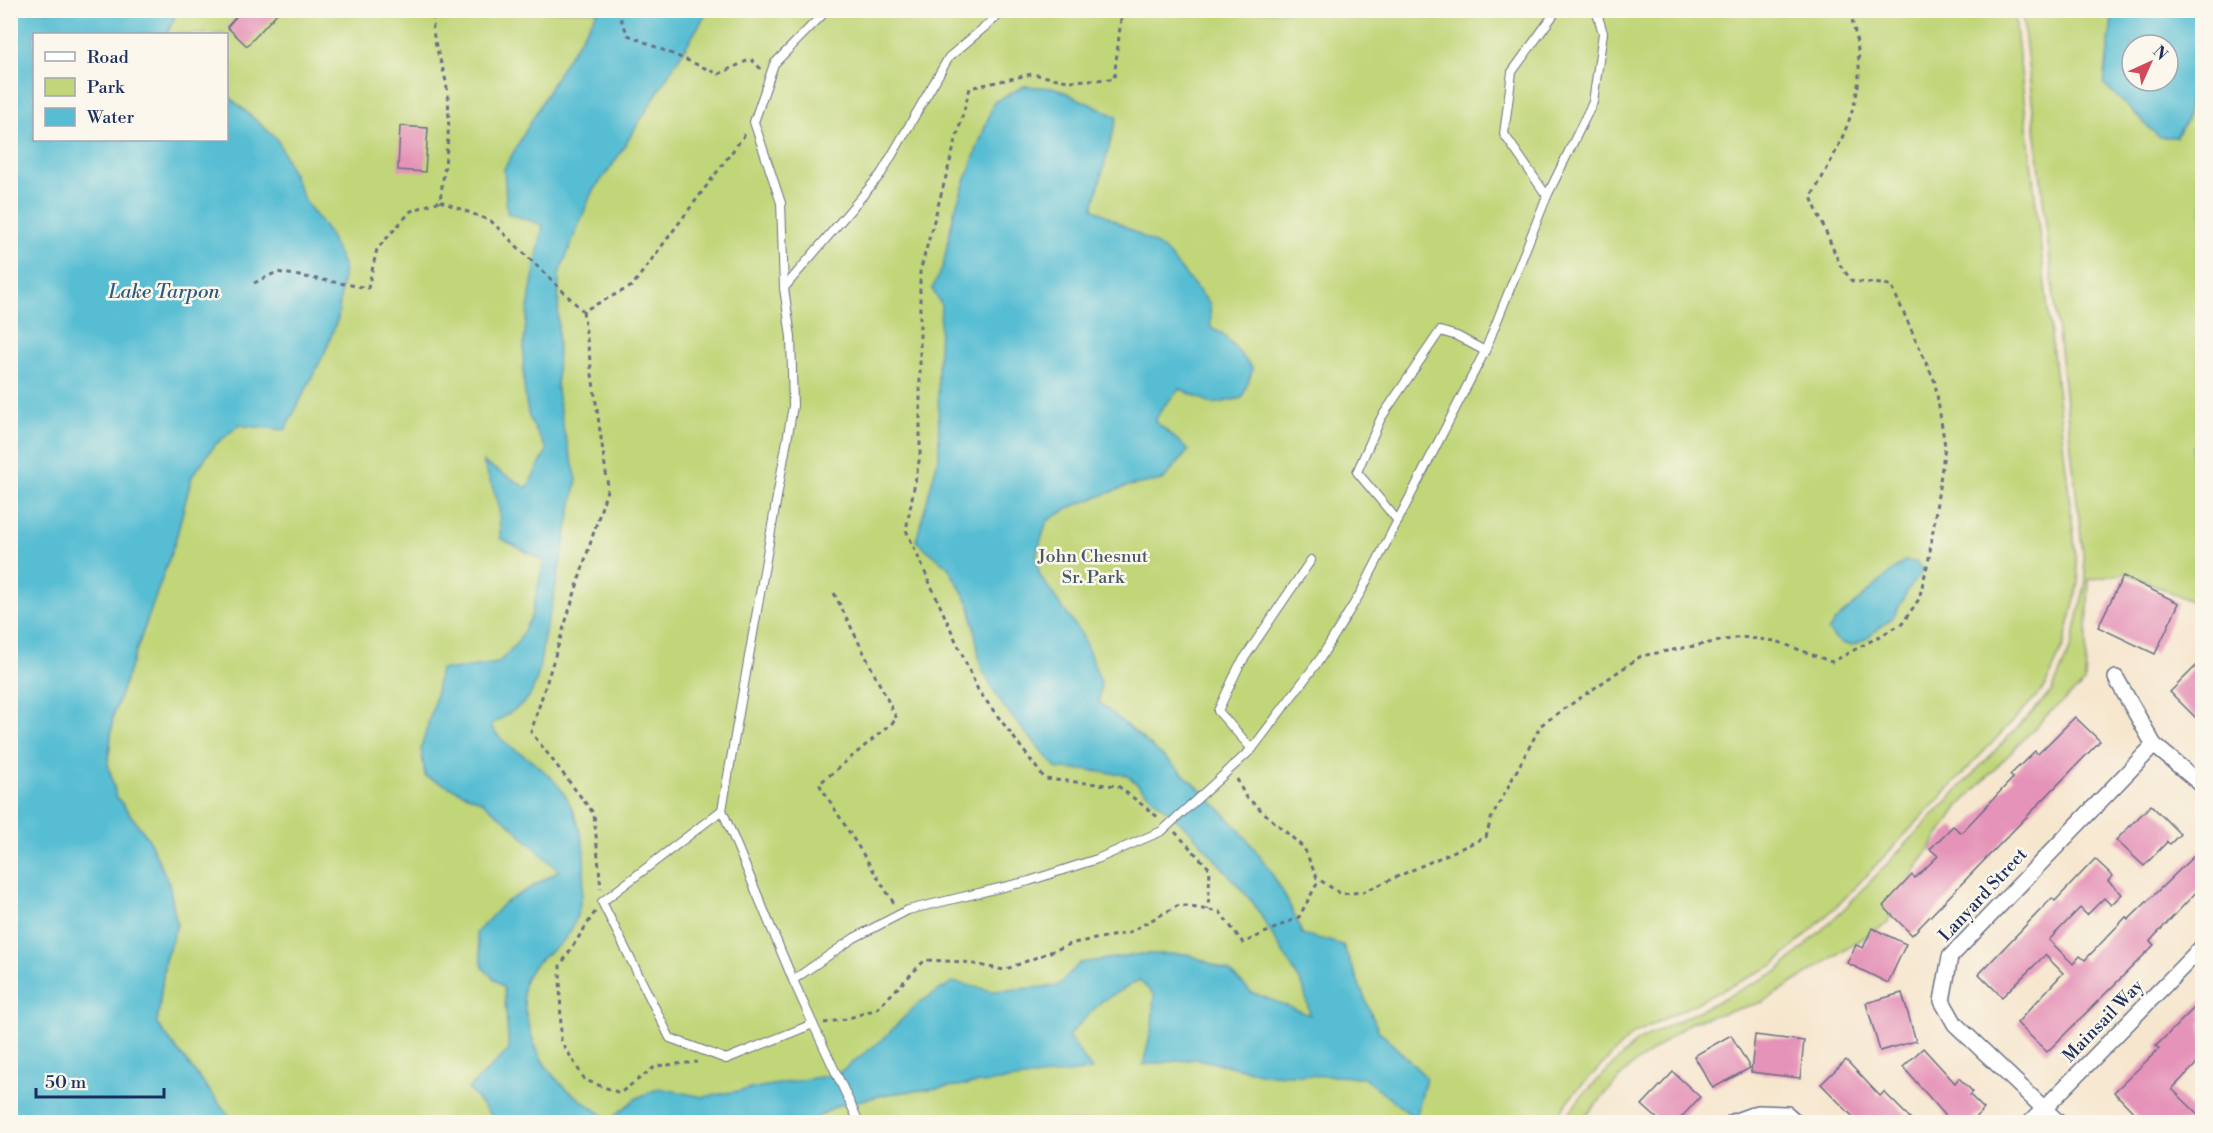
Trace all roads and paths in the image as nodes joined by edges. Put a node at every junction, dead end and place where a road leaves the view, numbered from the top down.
1 (434, 10) edge
2 (617, 10) edge
3 (827, 10) edge
4 (1005, 10) edge
5 (1122, 10) edge
6 (1557, 10) edge
7 (1596, 10) edge
8 (1850, 10) edge
9 (771, 70) junction
10 (754, 122) junction
11 (1546, 196) junction
12 (440, 201) junction
13 (254, 283) dead end
14 (784, 288) junction
15 (583, 311) junction
16 (1485, 351) junction
17 (1398, 521) junction
18 (1311, 560) dead end
19 (834, 593) dead end
20 (2116, 678) dead end
21 (2154, 745) junction
22 (1252, 749) junction
23 (1238, 762) junction
24 (2202, 785) edge
25 (722, 810) junction
26 (1170, 823) junction
27 (1319, 880) junction
28 (602, 902) junction
29 (1208, 910) junction
30 (900, 914) junction
31 (2202, 947) edge
32 (793, 980) junction
33 (813, 1024) junction
34 (726, 1059) junction
35 (2044, 1110) junction
36 (859, 1122) edge
37 (1733, 1122) edge
38 (1796, 1122) edge
39 (2031, 1122) edge
40 (2058, 1122) edge

1 - 12 path
2 - 9 path
3 - 9 lane
4 - 14 lane
5 - 26 path
6 - 11 lane
7 - 11 lane
8 - 27 path
9 - 10 lane
10 - 14 lane
10 - 15 path
11 - 16 lane
12 - 13 path
12 - 15 path
14 - 25 lane
15 - 28 path
16 - 17 lane
16 - 17 lane
17 - 22 lane
18 - 22 lane
19 - 30 path
20 - 21 street
21 - 24 street
21 - 35 street, Lanyard Street
22 - 23 lane
23 - 26 lane
23 - 27 path
25 - 28 lane
25 - 32 lane
26 - 29 path
26 - 30 lane
27 - 29 path
28 - 34 lane
28 - 34 path
29 - 33 path
30 - 32 lane
31 - 35 street, Mainsail Way
32 - 33 lane
33 - 34 lane
33 - 36 lane
35 - 39 street, Mainsail Way
35 - 40 street, Lanyard Street
37 - 38 street

